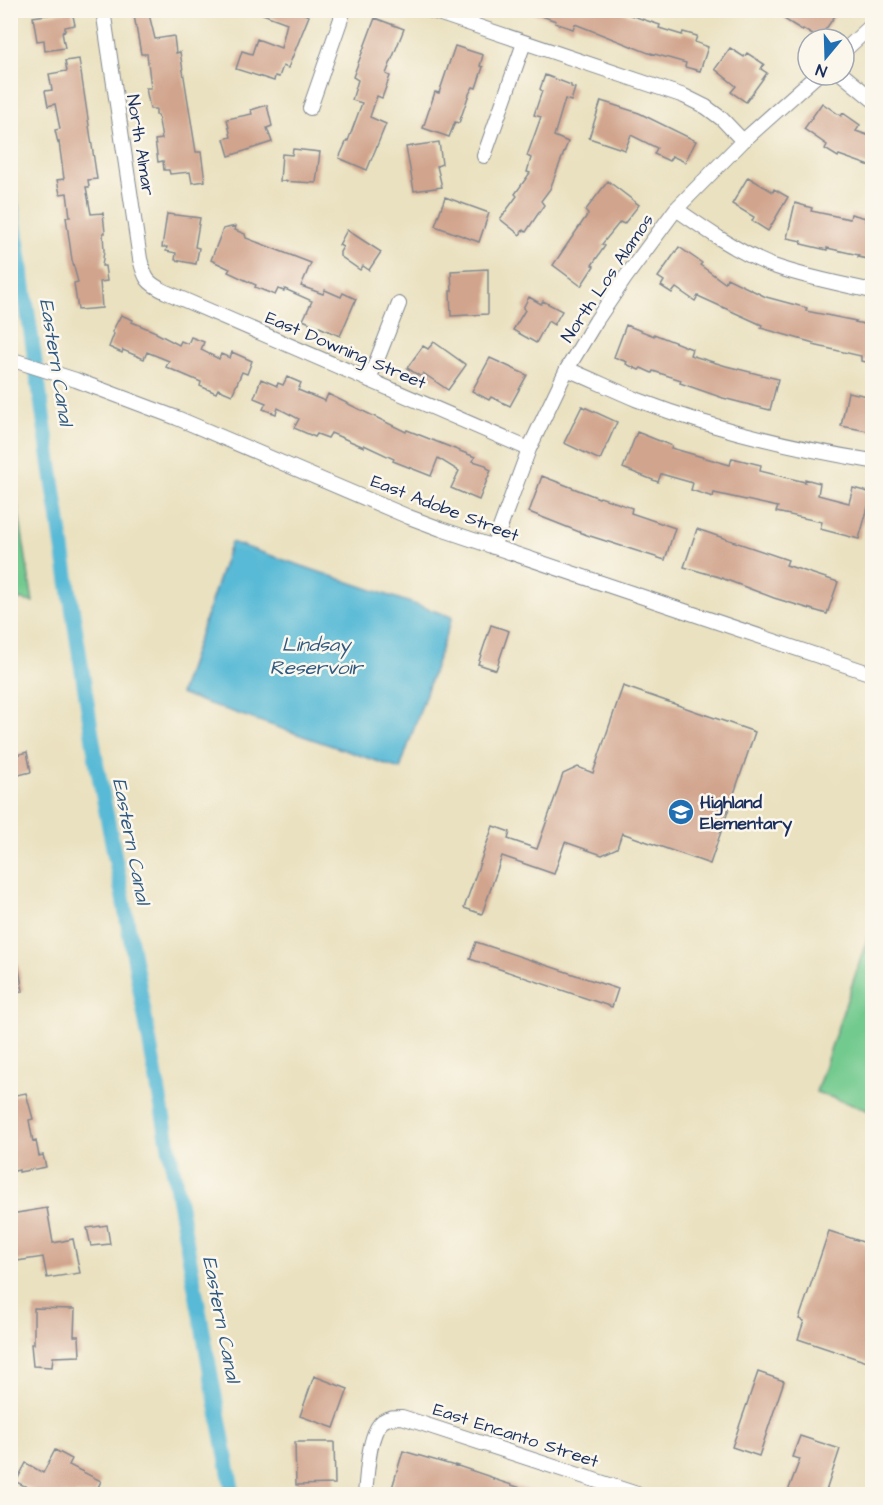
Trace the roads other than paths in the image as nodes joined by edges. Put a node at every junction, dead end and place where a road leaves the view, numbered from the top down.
1 (103, 10) edge
2 (344, 10) edge
3 (429, 10) edge
4 (873, 25) edge
5 (856, 40) edge
6 (524, 43) junction
7 (856, 85) edge
8 (804, 87) edge
9 (873, 99) edge
10 (310, 108) dead end
11 (743, 141) junction
12 (484, 156) dead end
13 (676, 209) junction
14 (149, 283) joint
15 (873, 291) edge
16 (399, 304) dead end
17 (12, 359) edge
18 (567, 369) junction
19 (369, 380) junction
20 (529, 449) junction
21 (873, 461) edge
22 (493, 547) junction
23 (873, 674) edge
24 (365, 1494) edge
25 (637, 1494) edge

1 - 14 street, North Almar
2 - 10 street
3 - 6 street
4 - 5 street
6 - 11 street
6 - 12 street
7 - 9 street
8 - 11 street, North Los Alamos
11 - 13 street, North Los Alamos
13 - 15 street
13 - 18 street, North Los Alamos
14 - 19 street, East Downing Street
16 - 19 street
17 - 22 street, East Adobe Street
18 - 20 street, North Los Alamos
18 - 21 street
19 - 20 street, East Downing Street
20 - 22 street, North Los Alamos
22 - 23 street, East Adobe Street
24 - 25 street, East Encanto Street

